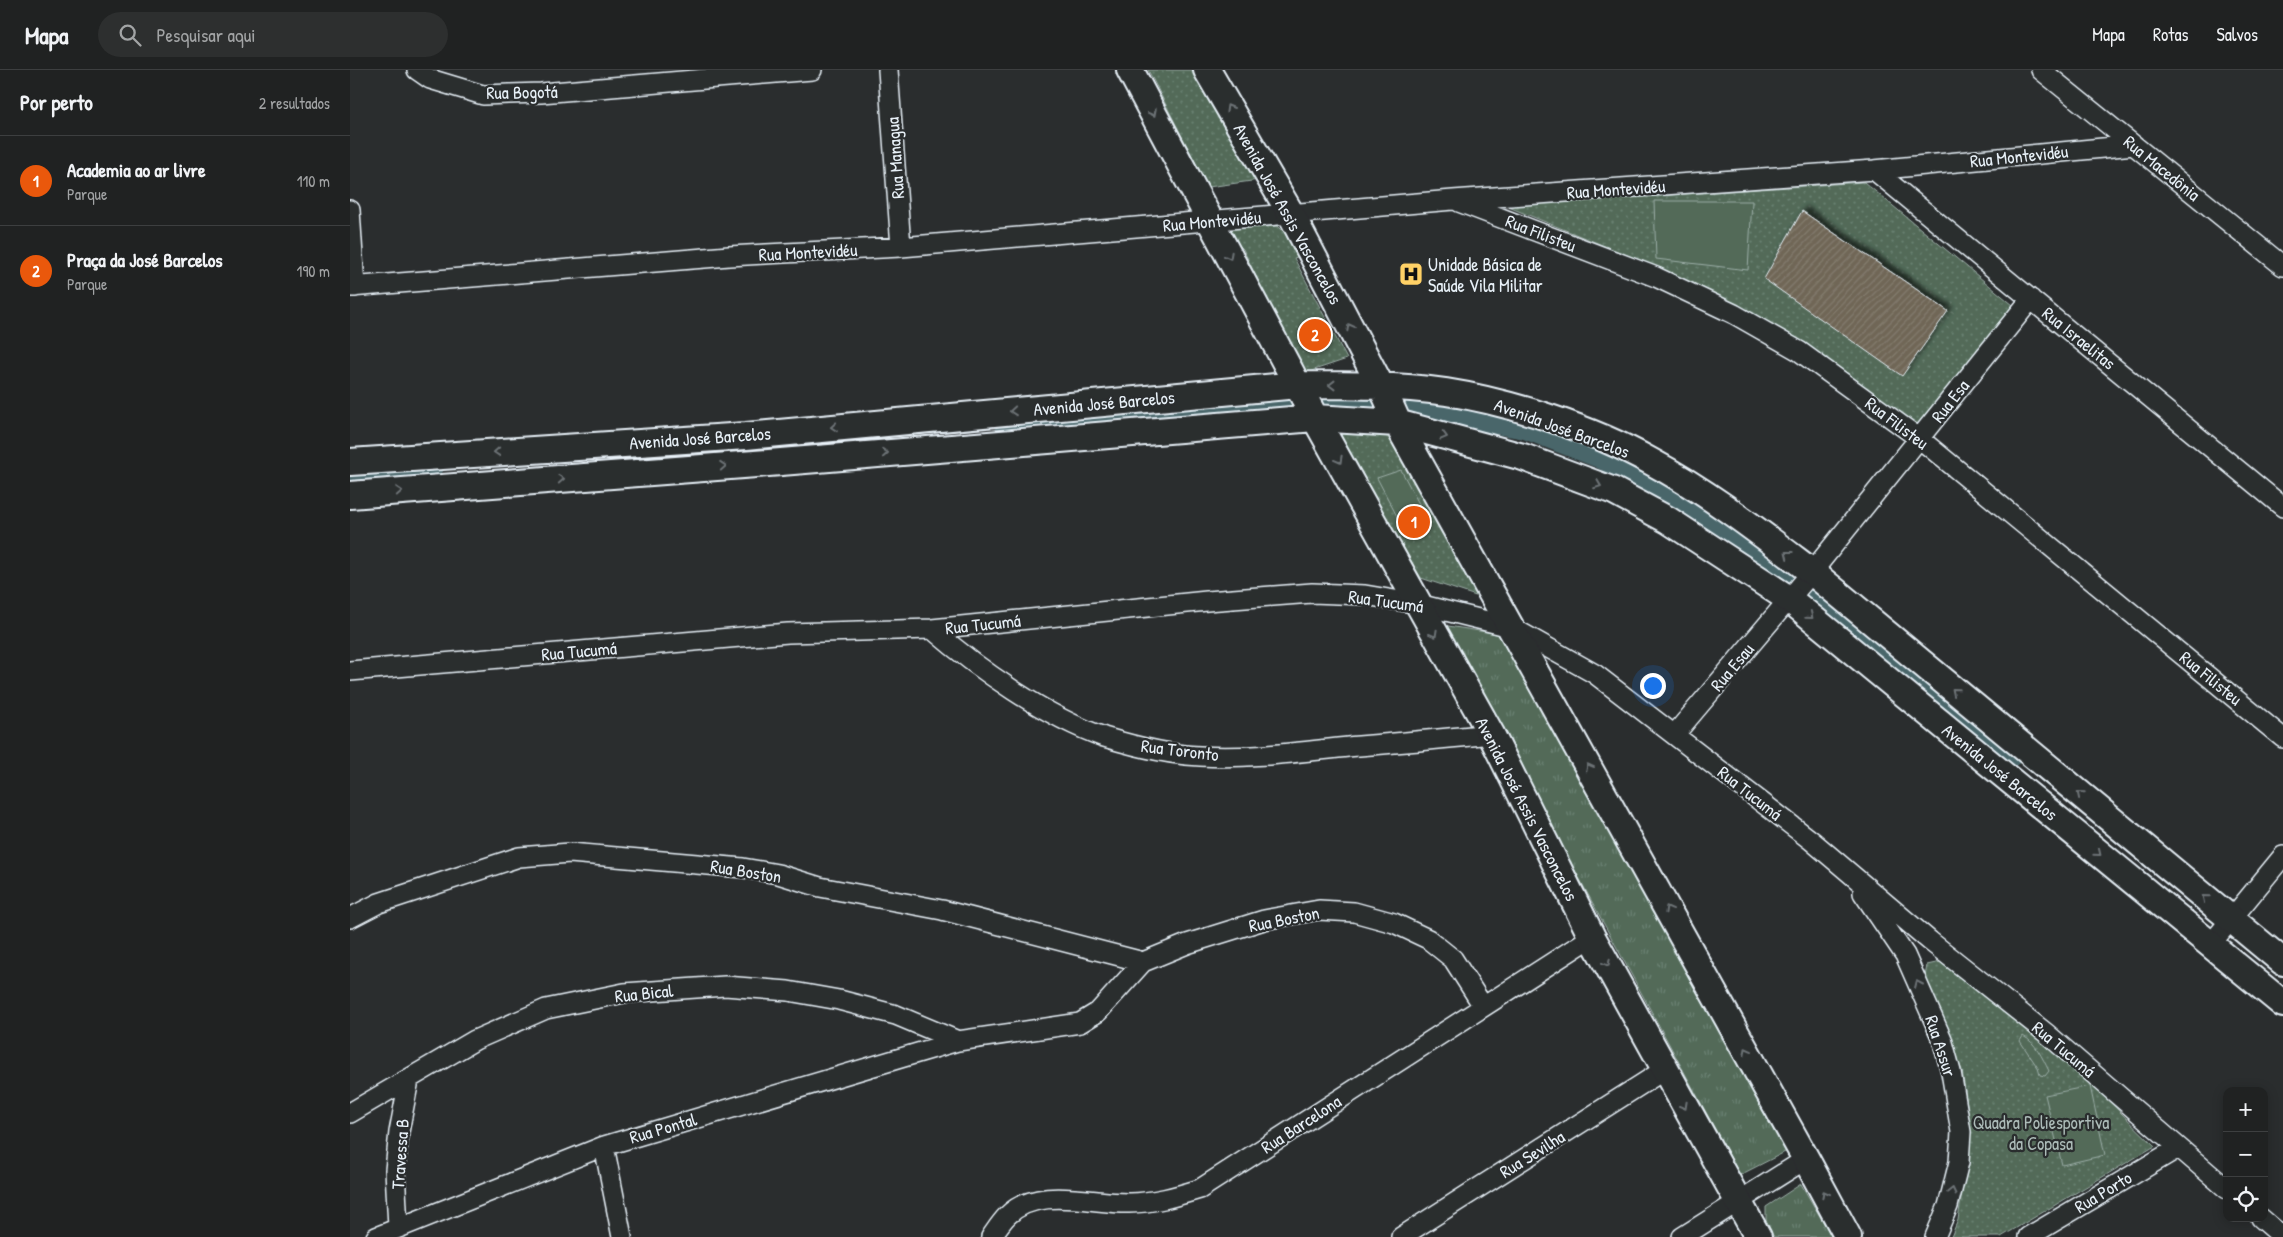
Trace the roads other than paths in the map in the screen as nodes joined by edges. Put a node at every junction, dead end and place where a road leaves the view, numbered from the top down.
1 (417, 70) edge
2 (812, 70) edge
3 (888, 70) edge
4 (1130, 70) edge
5 (1207, 70) edge
6 (2041, 70) edge
7 (2134, 145) junction
8 (1874, 170) junction
9 (1453, 200) junction
10 (350, 210) edge
11 (1291, 214) junction
12 (1211, 222) junction
13 (901, 247) junction
14 (2283, 266) edge
15 (352, 287) edge
16 (2031, 299) junction
17 (1308, 403) junction
18 (1389, 404) junction
19 (1920, 439) junction
20 (350, 462) edge
21 (350, 494) edge
22 (2283, 507) edge
23 (1800, 586) junction
24 (1418, 604) junction
25 (1510, 627) junction
26 (932, 629) junction
27 (350, 671) edge
28 (1491, 734) junction
29 (1675, 734) junction
30 (2283, 738) edge
31 (2283, 856) edge
32 (1849, 873) junction
33 (350, 918) edge
34 (2221, 933) junction
35 (1592, 937) junction
36 (1930, 941) junction
37 (1905, 956) junction
38 (1143, 962) junction
39 (2283, 962) edge
40 (2283, 1004) edge
41 (1483, 1006) junction
42 (958, 1041) junction
43 (1664, 1070) junction
44 (409, 1080) junction
45 (350, 1113) edge
46 (604, 1146) junction
47 (2178, 1148) junction
48 (1806, 1158) junction
49 (2223, 1186) edge
50 (1738, 1201) junction
51 (2266, 1222) edge
52 (398, 1227) junction
53 (376, 1237) edge
54 (622, 1237) edge
55 (991, 1237) edge
56 (1401, 1237) edge
57 (1682, 1237) edge
58 (1758, 1237) edge
59 (1848, 1237) edge
60 (1935, 1237) edge
61 (2028, 1237) edge
62 (2283, 1237) edge

1 - 2 street, Rua Bogotá
3 - 13 street, Rua Managua
4 -> 12 street, Avenida José Assis Vasconcelos
11 -> 5 street, Avenida José Assis Vasconcelos
6 - 7 street, Rua Macedônia
7 - 8 street, Rua Montevidéu
7 - 14 street, Rua Macedônia
8 - 9 street, Rua Montevidéu
8 - 16 street, Rua Israelitas
9 - 11 street, Rua Montevidéu
9 - 19 street, Rua Filisteu
10 - 15 street
11 - 12 street, Rua Montevidéu
18 -> 11 street, Avenida José Assis Vasconcelos
12 - 13 street, Rua Montevidéu
12 -> 17 street, Avenida José Assis Vasconcelos
13 - 15 street, Rua Montevidéu
16 - 19 street, Rua Esa
16 - 22 street, Rua Israelitas
18 -> 17 street, Avenida José Barcelos
17 - 18 street, Avenida José Barcelos
17 -> 20 street, Avenida José Barcelos
21 -> 17 street, Avenida José Barcelos
17 -> 24 street, Avenida José Assis Vasconcelos
18 -> 23 street, Avenida José Barcelos
23 -> 18 street, Avenida José Barcelos
18 - 25 street, Avenida José Assis Vasconcelos
19 - 23 street, Rua Esa
19 - 30 street, Rua Filisteu
23 - 29 street, Rua Esau
34 -> 23 street, Avenida José Barcelos
23 -> 34 street, Avenida José Barcelos
24 - 25 street, Rua Tucumá
24 - 26 street, Rua Tucumá
24 -> 28 street, Avenida José Assis Vasconcelos
25 - 29 street, Rua Tucumá
48 -> 25 street, Avenida José Assis Vasconcelos
26 - 27 street, Rua Tucumá
26 - 28 street, Rua Toronto
28 - 35 street, Avenida José Assis Vasconcelos
29 - 32 street, Rua Tucumá
31 - 34 street
32 - 36 street, Rua Tucumá
32 - 37 street, Rua Assur
33 - 38 street, Rua Boston
34 - 39 street, Avenida José Barcelos
34 - 40 street, Avenida José Barcelos
35 - 41 street, Rua Barcelona
35 -> 43 street, Avenida José Assis Vasconcelos
36 - 37 street
36 - 47 street, Rua Tucumá
60 -> 37 street, Rua Assur
38 - 41 street, Rua Boston
38 - 42 street, Rua Boston
41 - 55 street, Rua Barcelona
42 - 44 street, Rua Bical
42 - 46 street, Rua Pontal
43 -> 50 street, Avenida José Assis Vasconcelos
43 - 56 street, Rua Sevilha
44 - 45 street, Rua Bical
44 - 52 street, Travessa B
46 - 52 street, Rua Pontal
46 - 54 street
47 - 49 street, Rua Tucumá
47 - 61 street, Rua Porto
48 - 50 street
59 -> 48 street, Avenida José Assis Vasconcelos
50 - 57 street
50 - 58 street, Avenida José Assis Vasconcelos
51 - 62 street
52 - 53 street, Rua Pontal

